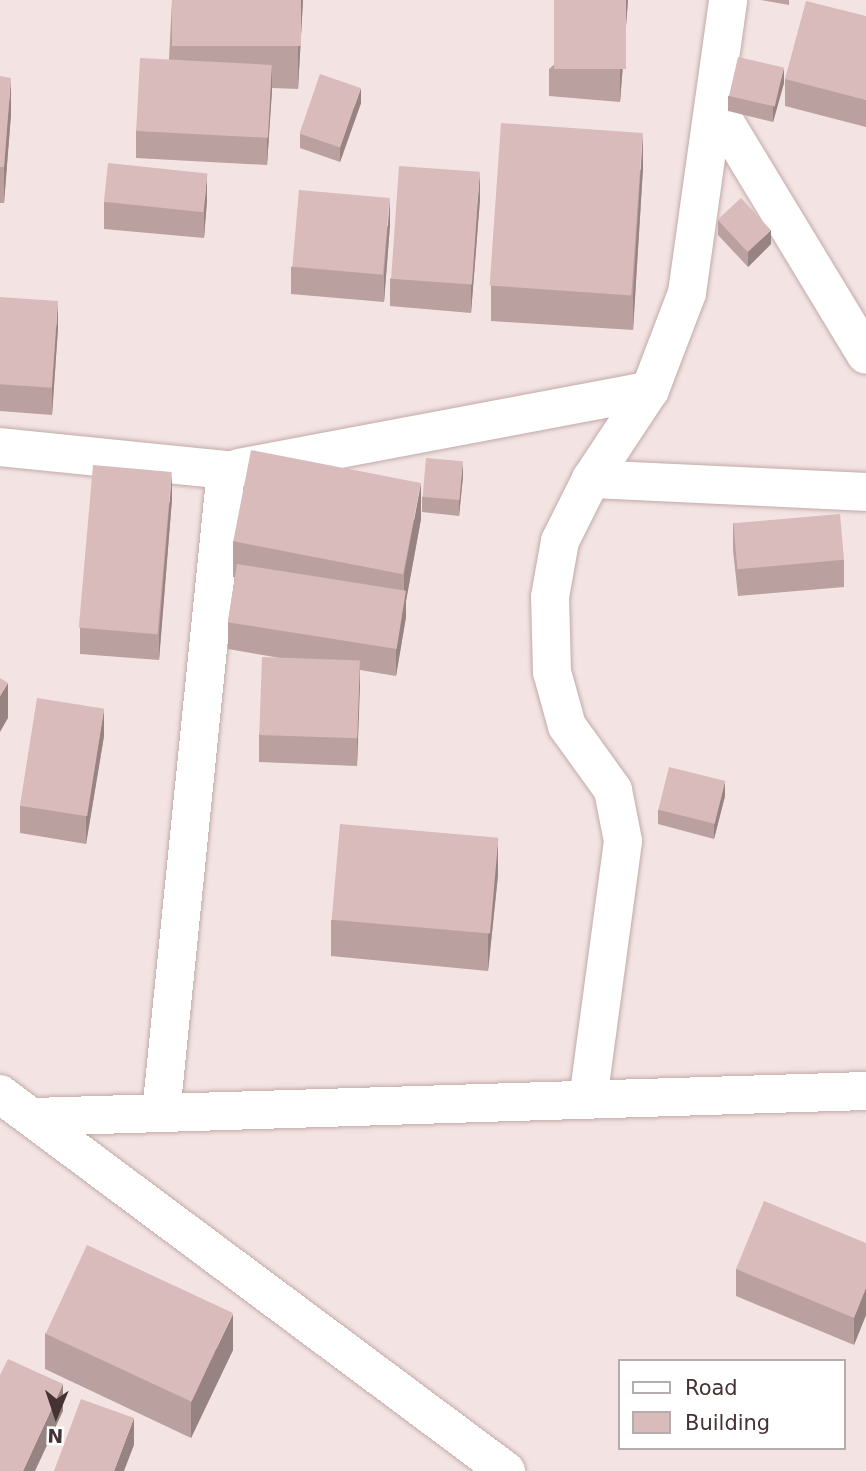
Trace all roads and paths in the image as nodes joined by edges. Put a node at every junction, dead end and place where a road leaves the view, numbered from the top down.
1 (727, 0) edge
2 (714, 104) junction
3 (866, 355) edge
4 (650, 390) junction
5 (0, 447) edge
6 (226, 470) junction
7 (591, 479) junction
8 (866, 492) edge
9 (866, 1091) edge
10 (0, 1094) edge
11 (588, 1100) junction
12 (161, 1113) junction
13 (34, 1117) junction
14 (506, 1471) edge

1 - 2 street
2 - 3 street
2 - 4 street
4 - 6 street
4 - 7 street
5 - 6 street
6 - 12 street
7 - 8 street
7 - 11 street
9 - 11 street
10 - 13 street
11 - 12 street
12 - 13 street
13 - 14 street

